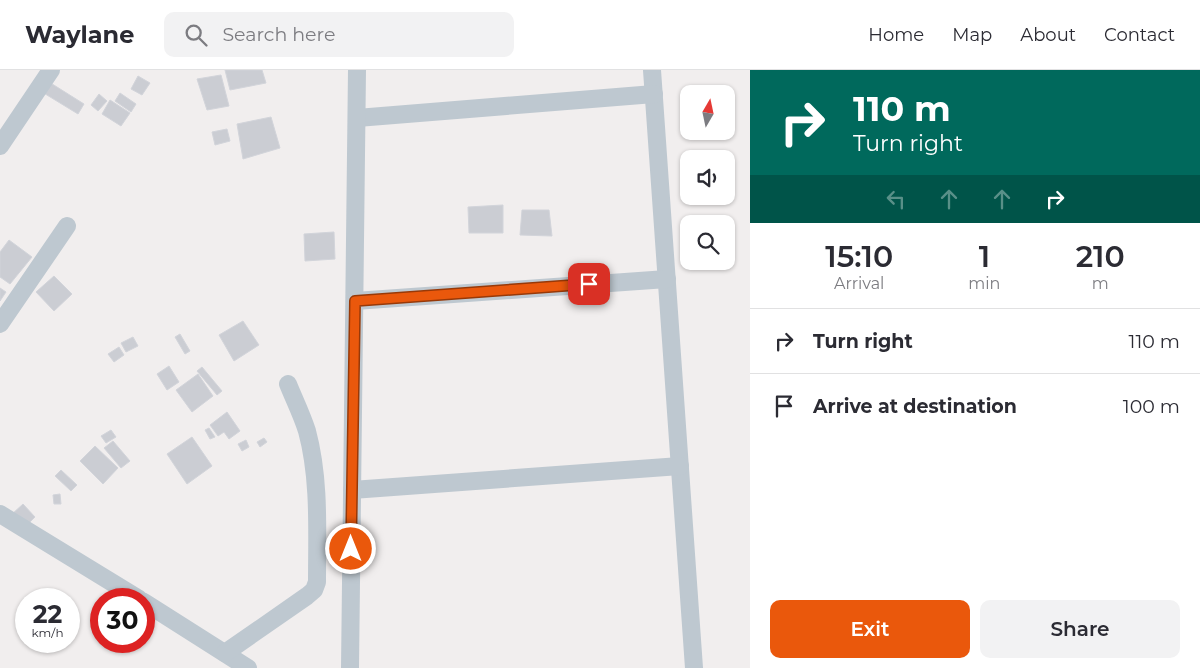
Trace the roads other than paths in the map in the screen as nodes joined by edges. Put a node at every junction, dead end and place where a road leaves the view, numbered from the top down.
1 (51, 70) edge
2 (357, 70) edge
3 (652, 70) edge
4 (654, 94) junction
5 (357, 118) junction
6 (0, 146) edge
7 (67, 226) dead end
8 (667, 279) junction
9 (355, 301) junction
10 (0, 324) edge
11 (288, 384) dead end
12 (680, 466) junction
13 (352, 490) junction
14 (0, 514) edge
15 (121, 588) edge
16 (155, 609) edge
17 (225, 653) junction
18 (248, 668) edge
19 (350, 668) edge
20 (694, 668) edge

1 - 6 street
2 - 5 street
3 - 4 street
4 - 5 street
4 - 8 street
5 - 9 street
7 - 10 street
8 - 9 street
8 - 12 street
9 - 13 street
11 - 17 street
12 - 13 street
12 - 20 street
13 - 19 street
14 - 15 street
16 - 17 street
17 - 18 street

